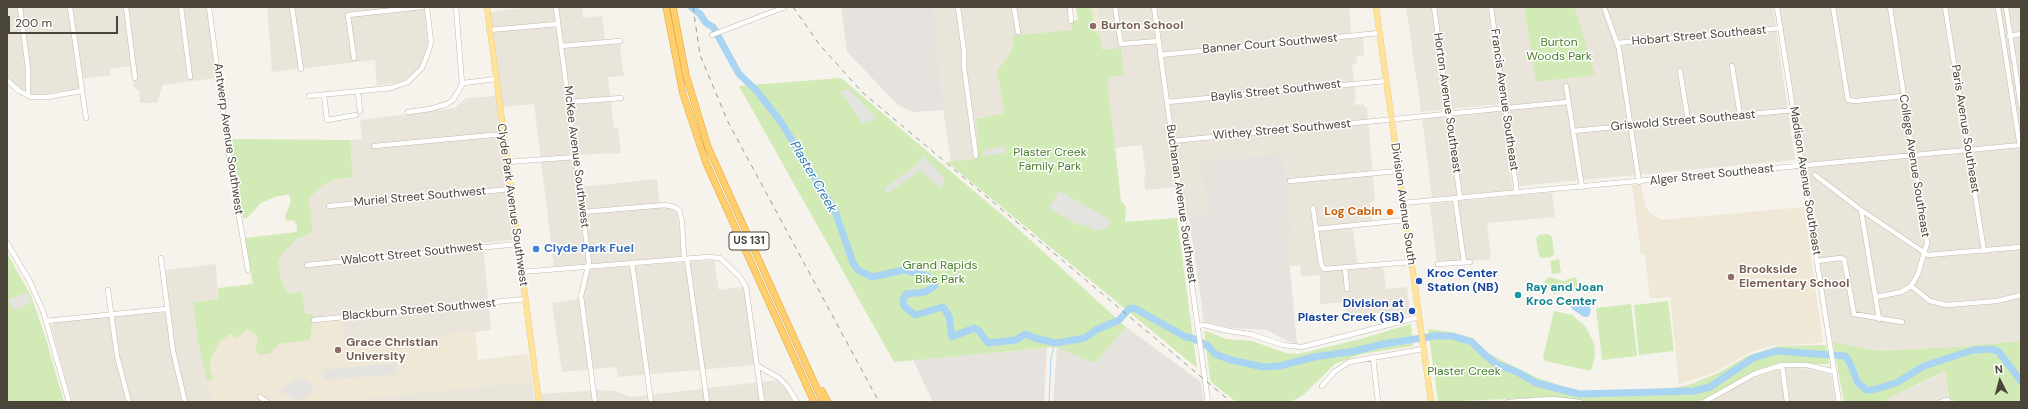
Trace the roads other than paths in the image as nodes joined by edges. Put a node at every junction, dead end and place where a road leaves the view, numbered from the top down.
1 (20, 7) edge
2 (70, 7) edge
3 (126, 7) edge
4 (181, 7) edge
5 (209, 7) edge
6 (292, 7) edge
7 (422, 7) edge
8 (427, 7) edge
9 (456, 7) edge
10 (486, 7) edge
11 (556, 7) edge
12 (666, 7) edge
13 (673, 7) edge
14 (784, 7) edge
15 (958, 7) edge
16 (1014, 7) edge
17 (1070, 7) edge
18 (1114, 7) edge
19 (1154, 7) edge
20 (1376, 7) edge
21 (1434, 7) edge
22 (1491, 7) edge
23 (1604, 7) edge
24 (1777, 7) edge
25 (1833, 7) edge
26 (1890, 7) edge
27 (1946, 7) edge
28 (1998, 7) edge
29 (2006, 7) edge
30 (1071, 21) dead end
31 (558, 24) junction
32 (1780, 28) junction
33 (489, 30) junction
34 (1018, 32) dead end
35 (1379, 33) junction
36 (2021, 34) edge
37 (712, 35) dead end
38 (2002, 36) junction
39 (2010, 36) junction
40 (620, 41) dead end
41 (1159, 41) junction
42 (1617, 43) junction
43 (562, 46) junction
44 (1160, 55) junction
45 (354, 58) dead end
46 (1732, 66) dead end
47 (301, 69) dead end
48 (1680, 71) dead end
49 (190, 77) dead end
50 (135, 78) dead end
51 (496, 79) junction
52 (7, 80) edge
53 (1386, 81) junction
54 (462, 83) junction
55 (1566, 86) dead end
56 (81, 91) junction
57 (2020, 91) edge
58 (358, 92) junction
59 (2011, 92) junction
60 (324, 95) junction
61 (28, 96) junction
62 (309, 96) dead end
63 (1903, 96) junction
64 (621, 98) dead end
65 (569, 102) junction
66 (1166, 102) junction
67 (1568, 102) junction
68 (1505, 107) junction
69 (2021, 107) edge
70 (1794, 110) junction
71 (360, 111) dead end
72 (408, 112) dead end
73 (1449, 112) junction
74 (356, 115) dead end
75 (1740, 115) junction
76 (86, 118) dead end
77 (1391, 118) junction
78 (1688, 120) junction
79 (1631, 126) junction
80 (1573, 131) junction
81 (503, 134) junction
82 (1172, 141) junction
83 (2021, 145) edge
84 (374, 146) dead end
85 (1969, 150) junction
86 (1913, 155) junction
87 (976, 156) dead end
88 (576, 157) junction
89 (507, 162) junction
90 (1803, 166) junction
91 (1398, 171) junction
92 (1815, 175) dead end
93 (1290, 181) dead end
94 (1639, 182) junction
95 (1582, 187) junction
96 (511, 189) junction
97 (1518, 193) junction
98 (1458, 198) junction
99 (1403, 203) junction
100 (328, 206) dead end
101 (1313, 208) dead end
102 (1861, 210) junction
103 (583, 212) junction
104 (1405, 220) junction
105 (1316, 229) junction
106 (7, 243) edge
107 (518, 244) junction
108 (2021, 247) edge
109 (1984, 251) junction
110 (1925, 253) junction
111 (162, 258) dead end
112 (686, 259) junction
113 (1817, 261) junction
114 (1411, 262) junction
115 (1464, 262) junction
116 (1470, 262) dead end
117 (632, 263) junction
118 (1438, 264) dead end
119 (307, 265) dead end
120 (588, 267) junction
121 (1345, 268) junction
122 (248, 270) dead end
123 (521, 272) junction
124 (1911, 286) junction
125 (1347, 289) dead end
126 (108, 290) dead end
127 (2021, 295) edge
128 (1876, 297) junction
129 (525, 299) junction
130 (166, 309) junction
131 (111, 315) junction
132 (1879, 319) junction
133 (314, 320) dead end
134 (1419, 320) junction
135 (46, 321) junction
136 (1902, 322) dead end
137 (1198, 326) junction
138 (1423, 346) junction
139 (1373, 357) junction
140 (806, 365) junction
141 (1782, 365) junction
142 (758, 366) junction
143 (1835, 372) junction
144 (1322, 386) dead end
145 (260, 397) dead end
146 (1948, 401) edge
147 (69, 402) edge
148 (129, 402) edge
149 (185, 402) edge
150 (267, 402) edge
151 (539, 402) edge
152 (594, 402) edge
153 (651, 402) edge
154 (707, 402) edge
155 (762, 402) edge
156 (797, 402) edge
157 (813, 402) edge
158 (823, 402) edge
159 (828, 402) edge
160 (1208, 402) edge
161 (1378, 402) edge
162 (1431, 402) edge
163 (1508, 402) edge
164 (1580, 402) edge
165 (1704, 402) edge
166 (1787, 402) edge
167 (1839, 402) edge
168 (1941, 402) edge

1 - 61 street
2 - 56 street
3 - 50 street
4 - 49 street
5 - 122 street, Antwerp Avenue Southwest
6 - 47 street
7 - 45 street
8 - 58 street
9 - 54 street
10 - 33 main road, Clyde Park Avenue Southwest
11 - 31 street, McKee Avenue Southwest
12 - 157 highway, US 131
13 - 140 highway, US 131
14 - 37 street
15 - 87 street
16 - 34 street
17 - 30 street
18 - 41 street
19 - 41 street, Buchanan Avenue Southwest
20 - 35 main road, Division Avenue South
21 - 73 street, Horton Avenue Southeast
22 - 68 street, Francis Avenue Southeast
23 - 42 street
24 - 32 street, Madison Avenue Southeast
25 - 63 street
26 - 63 street, College Avenue Southeast
27 - 85 street, Paris Avenue Southeast
28 - 38 street
29 - 39 street
31 - 33 street
31 - 43 street, McKee Avenue Southwest
32 - 42 street, Hobart Street Southeast
32 - 70 street, Madison Avenue Southeast
33 - 51 main road, Clyde Park Avenue Southwest
35 - 44 street, Banner Court Southwest
35 - 53 main road, Division Avenue South
36 - 39 street
38 - 39 street
38 - 59 street
39 - 57 street
40 - 43 street
41 - 44 street, Buchanan Avenue Southwest
42 - 79 street
43 - 65 street, McKee Avenue Southwest
44 - 66 street, Buchanan Avenue Southwest
46 - 75 street
48 - 78 street
51 - 54 street
51 - 81 main road, Clyde Park Avenue Southwest
52 - 61 street
53 - 66 street, Baylis Street Southwest
53 - 77 main road, Division Avenue South
54 - 72 street
55 - 67 street
56 - 61 street
56 - 76 street
57 - 59 street
57 - 69 street
58 - 60 street
58 - 71 street
59 - 83 street
60 - 62 street
60 - 74 street
63 - 86 street, College Avenue Southeast
64 - 65 street
65 - 88 street, McKee Avenue Southwest
66 - 82 street, Buchanan Avenue Southwest
67 - 68 street, Withey Street Southwest
67 - 80 street
68 - 73 street, Withey Street Southwest
68 - 97 street, Francis Avenue Southeast
70 - 75 street, Griswold Street Southeast
70 - 90 street, Madison Avenue Southeast
73 - 77 street, Withey Street Southwest
73 - 98 street, Horton Avenue Southeast
75 - 78 street, Griswold Street Southeast
77 - 82 street, Withey Street Southwest
77 - 91 main road, Division Avenue South
78 - 79 street, Griswold Street Southeast
79 - 80 street, Griswold Street Southeast
79 - 94 street
80 - 95 street
81 - 84 street
81 - 89 main road, Clyde Park Avenue Southwest
82 - 137 street, Buchanan Avenue Southwest
83 - 85 street, Alger Street Southeast
85 - 86 street, Alger Street Southeast
85 - 109 street, Paris Avenue Southeast
86 - 90 street, Alger Street Southeast
86 - 110 street, College Avenue Southeast
88 - 89 street
88 - 103 street, McKee Avenue Southwest
89 - 96 main road, Clyde Park Avenue Southwest
90 - 94 street, Alger Street Southeast
90 - 113 street, Madison Avenue Southeast
91 - 93 street
91 - 99 main road, Division Avenue South
92 - 102 street
94 - 95 street, Alger Street Southeast
95 - 97 street, Alger Street Southeast
96 - 100 street, Muriel Street Southwest
96 - 107 main road, Clyde Park Avenue Southwest
97 - 98 street, Alger Street Southeast
98 - 99 street, Alger Street Southeast
98 - 115 street, Horton Avenue Southeast
99 - 104 main road, Division Avenue South
101 - 105 street
102 - 110 street
102 - 128 street
103 - 112 street
103 - 120 street, McKee Avenue Southwest
104 - 105 street
104 - 114 main road, Division Avenue South
105 - 121 street
106 - 135 street
107 - 119 street, Walcott Street Southwest
107 - 123 main road, Clyde Park Avenue Southwest
108 - 109 street
109 - 110 street
110 - 124 street, College Avenue Southeast
111 - 130 street
112 - 117 street
112 - 142 street
112 - 154 street
113 - 132 street
113 - 143 street, Madison Avenue Southeast
114 - 121 street
114 - 134 main road, Division Avenue South
115 - 116 street
115 - 118 street
117 - 120 street
117 - 153 street
120 - 123 street
120 - 152 street, McKee Avenue Southwest
121 - 125 street
123 - 129 main road, Clyde Park Avenue Southwest
124 - 127 street
124 - 128 street
126 - 131 street
128 - 132 street
129 - 133 street, Blackburn Street Southwest
129 - 151 main road, Clyde Park Avenue Southwest
130 - 131 street
130 - 149 street
131 - 135 street
131 - 148 street
132 - 136 street
134 - 137 street
134 - 138 main road, Division Avenue South
135 - 147 street
137 - 160 street, Buchanan Avenue Southwest
138 - 139 street
138 - 162 main road, Division Avenue South
139 - 144 street
139 - 161 street
140 - 158 highway, US 131
140 - 159 highway
141 - 143 street
141 - 165 street
141 - 166 street
142 - 155 street
142 - 156 street
143 - 167 street, Madison Avenue Southeast
145 - 150 street
146 - 168 street
163 - 164 street

